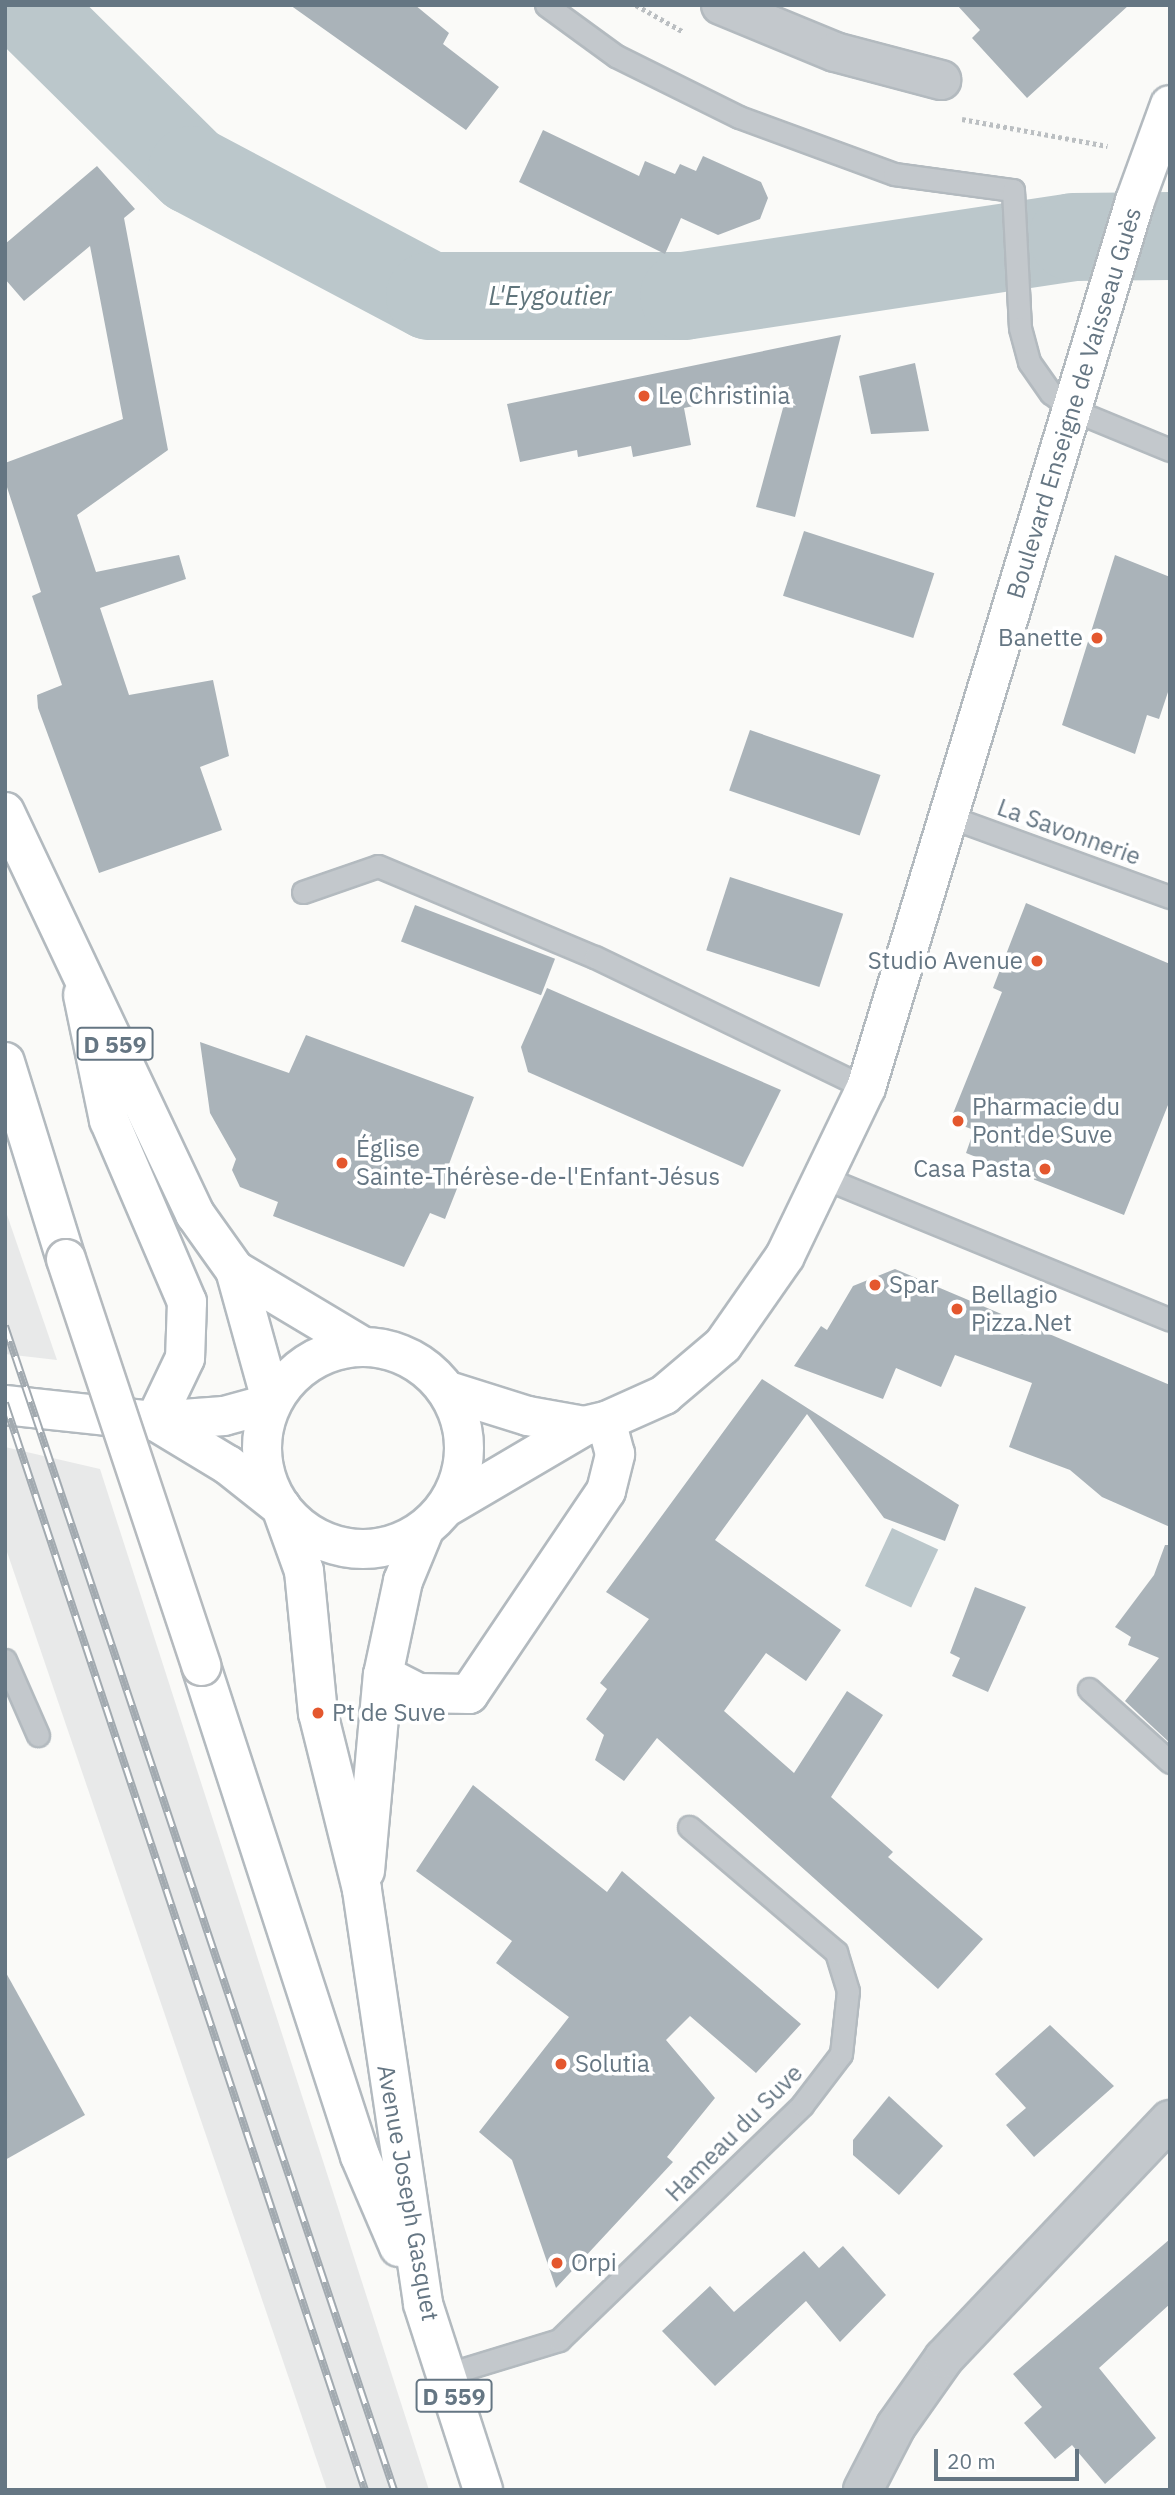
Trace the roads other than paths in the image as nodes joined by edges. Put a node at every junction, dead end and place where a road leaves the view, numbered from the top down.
1 (546, 5) edge
2 (721, 5) edge
3 (941, 80) dead end
4 (1170, 105) edge
5 (1073, 410) junction
6 (1170, 450) edge
7 (5, 812) edge
8 (950, 817) junction
9 (303, 892) dead end
10 (1170, 897) edge
11 (76, 961) junction
12 (5, 1062) edge
13 (866, 1088) junction
14 (827, 1179) junction
15 (235, 1270) junction
16 (1170, 1320) edge
17 (362, 1346) junction
18 (448, 1391) junction
19 (272, 1403) junction
20 (5, 1405) edge
21 (155, 1421) junction
22 (595, 1423) junction
23 (281, 1507) junction
24 (435, 1519) junction
25 (5, 1660) edge
26 (383, 1675) junction
27 (1090, 1689) dead end
28 (38, 1735) dead end
29 (1170, 1762) edge
30 (689, 1827) dead end
31 (362, 1890) junction
32 (1170, 2120) edge
33 (423, 2304) junction
34 (448, 2374) junction
35 (482, 2490) edge
36 (863, 2490) edge

1 - 5 lane
2 - 3 street
4 - 5 main road, Boulevard Enseigne de Vaisseau Guès
5 - 6 lane
5 - 8 main road, Boulevard Enseigne de Vaisseau Guès
7 - 11 main road, D 559
8 - 10 lane, La Savonnerie
8 - 13 main road, Boulevard Enseigne de Vaisseau Guès
9 - 13 lane
11 - 15 main road, D 559
11 - 21 main road
12 - 33 main road, bridge
13 - 14 main road, Boulevard Enseigne de Vaisseau Guès
14 - 16 lane
14 - 22 main road, Boulevard Enseigne de Vaisseau Guès
15 - 17 main road
15 - 19 main road
17 - 18 main road
17 - 19 main road
18 - 22 main road
18 - 24 main road
19 - 21 main road
19 - 23 main road
20 - 21 main road
21 - 23 main road
22 - 24 main road, Boulevard Enseigne de Vaisseau Guès
22 - 26 main road
23 - 24 main road
23 - 31 main road, Avenue Joseph Gasquet
24 - 26 main road, Avenue Joseph Gasquet
25 - 28 lane
26 - 31 main road, Avenue Joseph Gasquet
27 - 29 lane
30 - 34 lane, Hameau du Suve
31 - 33 main road, Avenue Joseph Gasquet
32 - 36 street
33 - 34 main road, Avenue Joseph Gasquet / D 559
34 - 35 main road, Avenue Joseph Gasquet / D 559

